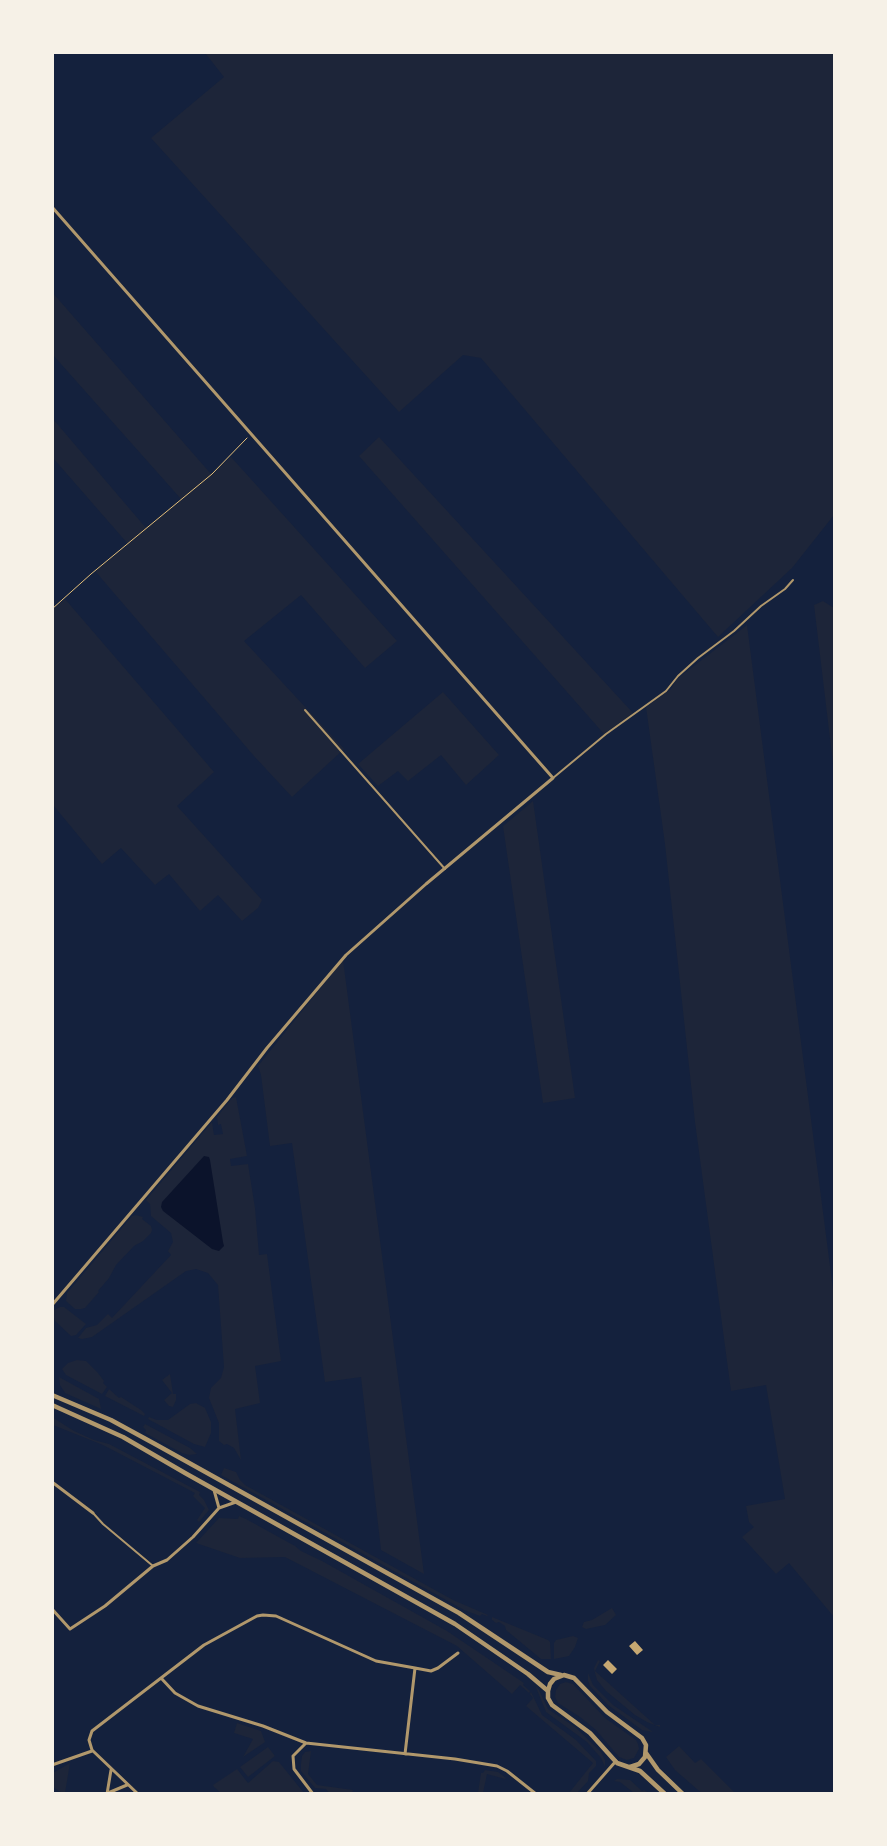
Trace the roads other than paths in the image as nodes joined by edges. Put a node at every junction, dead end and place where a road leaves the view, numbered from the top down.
1 (52, 207) edge
2 (793, 580) dead end
3 (305, 710) dead end
4 (553, 778) junction
5 (445, 869) junction
6 (52, 1305) edge
7 (52, 1396) edge
8 (52, 1405) edge
9 (52, 1482) edge
10 (214, 1490) junction
11 (236, 1502) junction
12 (219, 1508) junction
13 (93, 1513) joint
14 (153, 1566) junction
15 (52, 1610) edge
16 (458, 1653) dead end
17 (414, 1668) junction
18 (562, 1675) junction
19 (160, 1678) junction
20 (548, 1691) junction
21 (306, 1743) junction
22 (92, 1750) junction
23 (646, 1753) junction
24 (405, 1754) junction
25 (616, 1762) junction
26 (52, 1765) edge
27 (630, 1768) junction
28 (111, 1770) junction
29 (128, 1785) junction
30 (107, 1793) edge
31 (138, 1794) edge
32 (313, 1794) edge
33 (536, 1794) edge
34 (587, 1794) edge
35 (665, 1794) edge
36 (683, 1794) edge

1 - 4 street
2 - 4 lane
3 - 5 lane
4 - 5 street
5 - 6 street
7 - 18 street
8 - 10 street
9 - 13 street
10 - 11 street
10 - 12 street
11 - 12 street
11 - 20 street
12 - 14 street
13 - 14 lane
14 - 15 street
16 - 17 street
17 - 19 street
17 - 24 street
18 - 20 street
18 - 23 street
19 - 21 street
19 - 22 street
20 - 25 street
21 - 24 street
21 - 32 street
22 - 26 street
22 - 28 street
23 - 27 street
23 - 36 street
24 - 33 street
25 - 27 street
25 - 34 street
27 - 35 street
28 - 29 street
28 - 30 street
29 - 30 street
29 - 31 street

